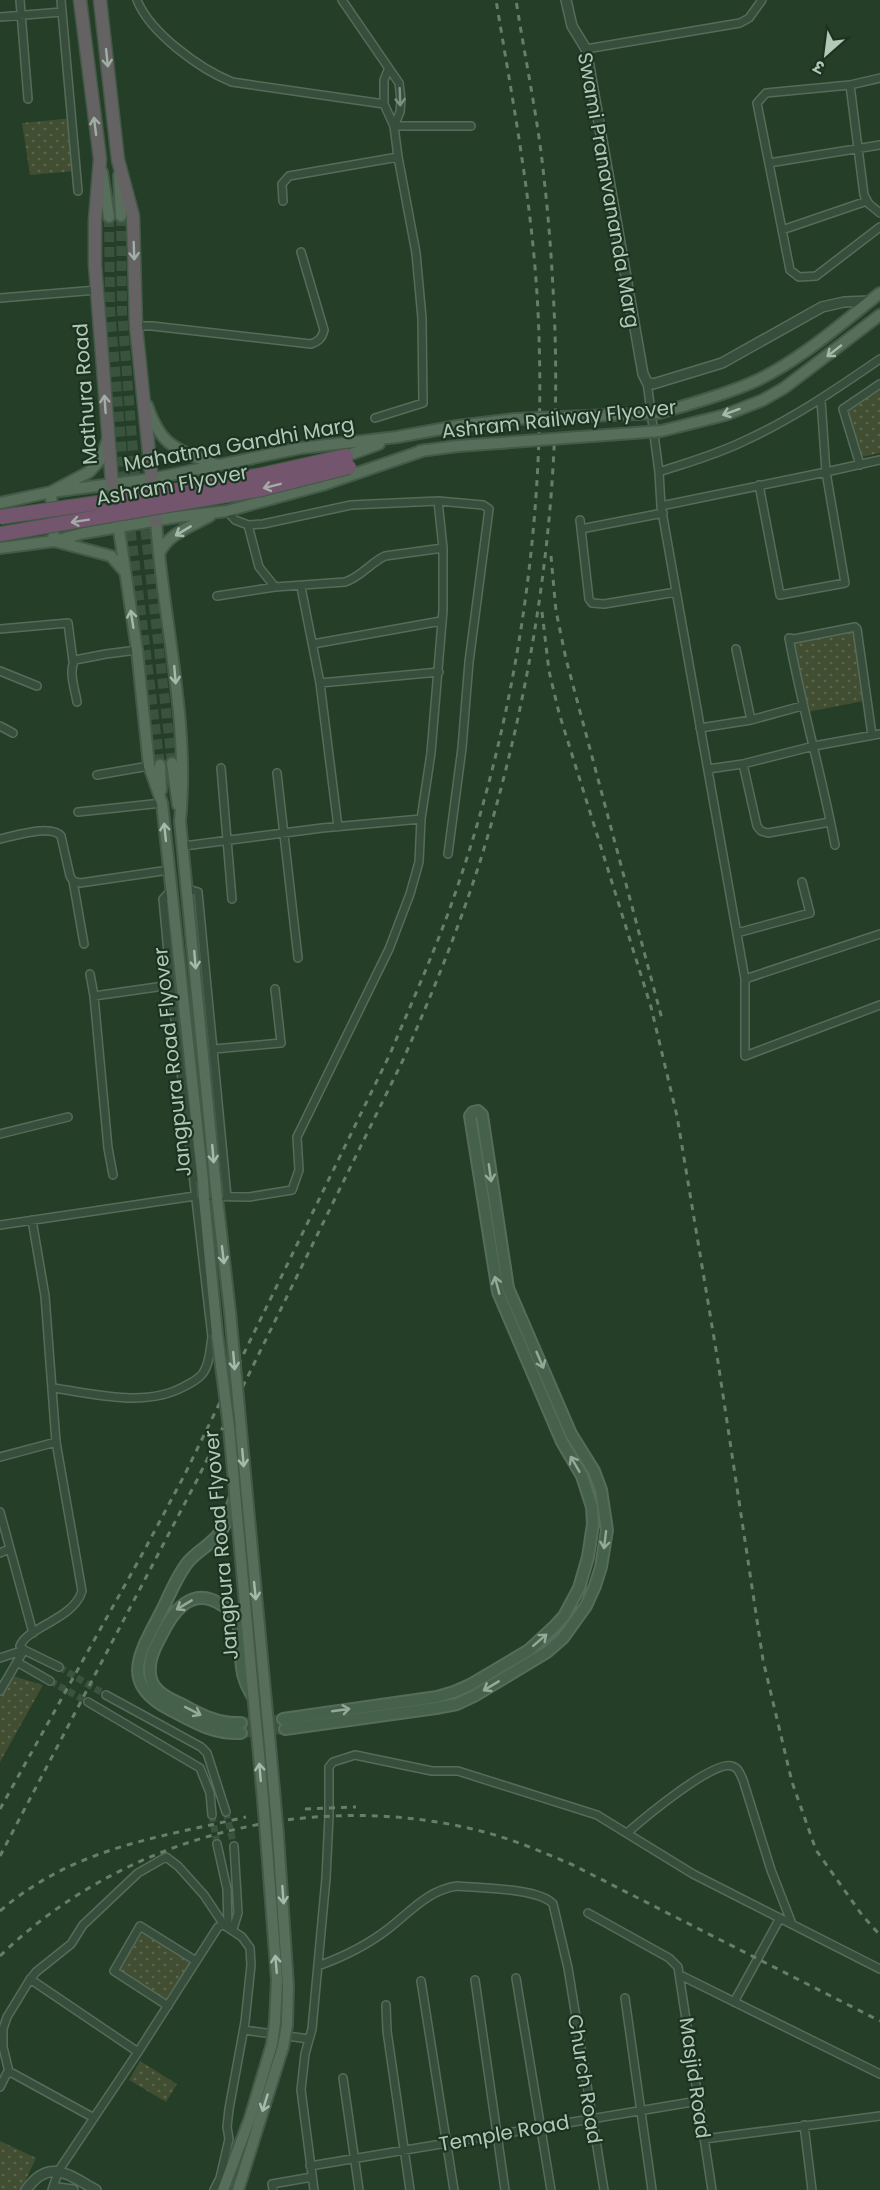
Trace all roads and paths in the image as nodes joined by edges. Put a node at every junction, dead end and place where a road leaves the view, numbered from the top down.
1 (20, 0) edge
2 (61, 0) edge
3 (80, 0) edge
4 (100, 0) edge
5 (137, 0) edge
6 (342, 0) edge
7 (566, 0) edge
8 (762, 0) edge
9 (62, 12) junction
10 (21, 16) junction
11 (0, 17) edge
12 (586, 49) junction
13 (388, 70) junction
14 (880, 78) edge
15 (850, 85) junction
16 (28, 99) dead end
17 (384, 104) junction
18 (394, 126) junction
19 (471, 126) dead end
20 (880, 145) edge
21 (858, 148) junction
22 (398, 157) junction
23 (100, 159) junction
24 (118, 160) junction
25 (769, 163) junction
26 (78, 191) dead end
27 (283, 201) dead end
28 (867, 201) junction
29 (880, 213) edge
30 (880, 227) edge
31 (782, 230) junction
32 (301, 252) dead end
33 (97, 290) junction
34 (880, 293) edge
35 (0, 298) edge
36 (870, 301) junction
37 (880, 315) edge
38 (136, 326) junction
39 (880, 359) edge
40 (646, 382) junction
41 (880, 384) edge
42 (144, 394) junction
43 (821, 400) junction
44 (375, 418) dead end
45 (397, 437) junction
46 (108, 440) junction
47 (425, 450) junction
48 (880, 460) edge
49 (347, 462) junction
50 (217, 465) junction
51 (860, 465) junction
52 (659, 472) junction
53 (826, 472) junction
54 (151, 479) junction
55 (112, 483) junction
56 (759, 485) junction
57 (51, 492) junction
58 (438, 501) junction
59 (0, 503) edge
60 (662, 510) junction
61 (227, 511) junction
62 (213, 514) junction
63 (0, 517) edge
64 (580, 520) dead end
65 (156, 521) junction
66 (248, 525) junction
67 (117, 526) junction
68 (582, 529) junction
69 (0, 541) edge
70 (54, 541) junction
71 (443, 548) junction
72 (159, 554) junction
73 (125, 572) junction
74 (275, 587) junction
75 (301, 587) junction
76 (676, 592) junction
77 (217, 596) dead end
78 (441, 621) junction
79 (0, 629) edge
80 (313, 644) junction
81 (137, 650) junction
82 (736, 650) dead end
83 (74, 661) junction
84 (0, 671) edge
85 (439, 672) junction
86 (320, 683) junction
87 (37, 686) dead end
88 (77, 702) dead end
89 (802, 706) junction
90 (751, 720) junction
91 (0, 726) edge
92 (700, 728) junction
93 (13, 733) dead end
94 (876, 735) edge
95 (814, 746) junction
96 (743, 764) junction
97 (149, 766) junction
98 (221, 768) dead end
99 (708, 769) junction
100 (277, 773) dead end
101 (97, 775) dead end
102 (162, 803) junction
103 (78, 812) dead end
104 (421, 819) junction
105 (180, 821) junction
106 (830, 822) junction
107 (338, 827) junction
108 (283, 834) junction
109 (0, 839) edge
110 (228, 841) junction
111 (835, 845) dead end
112 (184, 846) junction
113 (448, 854) dead end
114 (169, 870) junction
115 (73, 881) junction
116 (802, 882) dead end
117 (171, 890) junction
118 (188, 890) junction
119 (232, 899) dead end
120 (737, 933) junction
121 (880, 934) edge
122 (84, 944) dead end
123 (298, 958) dead end
124 (90, 974) dead end
125 (745, 979) junction
126 (171, 985) junction
127 (275, 989) dead end
128 (94, 996) junction
129 (880, 1005) edge
130 (214, 1049) junction
131 (68, 1117) dead end
132 (0, 1134) edge
133 (113, 1175) dead end
134 (195, 1197) junction
135 (227, 1197) junction
136 (32, 1220) junction
137 (0, 1225) edge
138 (53, 1388) junction
139 (57, 1442) junction
140 (0, 1457) edge
141 (236, 1494) junction
142 (0, 1512) edge
143 (9, 1549) junction
144 (0, 1553) edge
145 (33, 1633) junction
146 (24, 1650) junction
147 (0, 1658) edge
148 (17, 1662) junction
149 (59, 1667) tunnel mouth
150 (50, 1681) tunnel mouth
151 (0, 1691) edge
152 (106, 1695) tunnel mouth
153 (254, 1698) junction
154 (88, 1702) tunnel mouth
155 (284, 1724) joint
156 (226, 1812) tunnel mouth
157 (213, 1815) tunnel mouth
158 (627, 1833) junction
159 (217, 1844) tunnel mouth
160 (234, 1846) tunnel mouth
161 (588, 1913) dead end
162 (780, 1918) junction
163 (792, 1924) junction
164 (228, 1927) junction
165 (196, 1961) junction
166 (318, 1966) junction
167 (880, 1969) edge
168 (680, 1975) junction
169 (516, 1978) dead end
170 (30, 1979) junction
171 (475, 1980) dead end
172 (422, 1981) dead end
173 (625, 1998) dead end
174 (734, 2002) junction
175 (386, 2005) dead end
176 (168, 2006) junction
177 (244, 2030) junction
178 (309, 2039) junction
179 (138, 2052) junction
180 (9, 2072) junction
181 (880, 2074) edge
182 (344, 2078) dead end
183 (0, 2087) edge
184 (698, 2101) junction
185 (641, 2110) junction
186 (880, 2116) edge
187 (94, 2118) junction
188 (591, 2119) junction
189 (804, 2125) junction
190 (541, 2127) junction
191 (496, 2134) junction
192 (704, 2139) junction
193 (447, 2143) junction
194 (404, 2150) junction
195 (354, 2158) junction
196 (310, 2166) junction
197 (59, 2170) junction
198 (312, 2176) junction
199 (272, 2187) edge
200 (26, 2190) edge
201 (53, 2190) edge
202 (73, 2190) edge
203 (96, 2190) edge
204 (214, 2190) edge
205 (222, 2190) edge
206 (238, 2190) edge
207 (314, 2190) edge
208 (359, 2190) edge
209 (410, 2190) edge
210 (454, 2190) edge
211 (505, 2190) edge
212 (551, 2190) edge
213 (604, 2190) edge
214 (652, 2190) edge
215 (711, 2190) edge
216 (812, 2190) edge

1 - 10 street
2 - 9 street
23 -> 3 highway, Mathura Road
4 -> 24 highway
5 - 17 street
6 - 13 street
7 - 12 street, Swami Pranavananda Marg
8 - 12 street
9 - 10 street
9 - 26 street
10 - 11 street
10 - 16 street
12 - 40 street, Swami Pranavananda Marg
13 - 17 street
13 -> 18 street
14 - 15 street
15 - 21 street
15 - 25 street
17 - 18 street
18 - 19 street
18 - 22 street
20 - 21 street
21 - 25 street
21 - 28 street
22 - 27 street
22 - 44 street
23 - 24 main road
23 - 33 highway, Mathura Road
24 -> 38 highway
25 - 31 street
28 - 29 street
28 - 31 street
30 - 31 street
32 - 38 street
33 - 35 street
46 -> 33 highway, Mathura Road
34 - 36 main road
36 - 40 street
36 - 45 main road, Ashram Railway Flyover, bridge
37 -> 47 main road, Ashram Railway Flyover, bridge
38 - 42 highway
39 - 43 street
40 - 52 street
41 - 51 street
42 - 50 main road
42 - 54 highway
43 - 52 street
43 - 53 street
45 - 49 main road, Mahatma Gandhi Marg
45 - 50 main road, Mahatma Gandhi Marg
46 - 55 highway, Mathura Road
46 - 57 main road
47 - 49 main road, Mahatma Gandhi Marg
47 - 61 main road
48 - 51 street
49 - 63 highway, Ashram Flyover, bridge
49 -> 69 highway, Ashram Flyover, bridge
50 - 54 main road, Mahatma Gandhi Marg
50 - 62 main road
51 - 53 street
52 - 60 street
53 - 56 street
53 - 56 street
54 - 55 main road, Mahatma Gandhi Marg
54 - 65 highway
55 - 57 main road, Mahatma Gandhi Marg
55 - 67 main road, Mathura Road
56 - 60 street
57 - 59 main road, Mahatma Gandhi Marg
57 - 70 main road
58 - 66 street
58 - 71 street
58 - 113 street
60 - 68 street
60 - 76 street
61 - 62 main road
61 - 66 street
62 - 65 main road
62 -> 72 main road
64 - 68 street
65 - 67 main road
65 - 72 main road
66 - 74 street
67 - 70 main road
67 - 73 main road, Mathura Road
68 - 76 street
69 - 70 main road
70 - 73 main road
71 - 75 street
71 - 78 street
72 -> 105 main road
81 -> 73 main road, Mathura Road
74 - 75 street
74 - 77 street
75 - 80 street
76 - 92 street
78 - 80 street
78 - 85 street
79 - 83 street
80 - 86 street
81 - 83 street
81 - 97 main road, Mathura Road
82 - 90 street
83 - 88 street
84 - 87 street
85 - 86 street
85 - 104 street
86 - 107 street
89 - 90 street
89 - 94 street
89 - 95 street
90 - 92 street
91 - 93 street
92 - 99 street
94 - 95 street
95 - 96 street
95 - 106 street
96 - 99 street
96 - 106 street
97 - 101 street
97 - 102 main road, Mathura Road
98 - 110 street
99 - 120 street
100 - 108 street
102 - 103 street
102 - 105 main road
114 -> 102 main road, Mathura Road
104 - 107 street
104 - 135 street
105 - 112 main road
106 - 111 street
107 - 108 street
108 - 110 street
108 - 123 street
109 - 115 street
110 - 112 street
110 - 119 street
112 - 118 main road
114 - 115 street
114 - 117 main road, Mathura Road
115 - 122 street
116 - 120 street
117 - 126 street
117 - 141 main road, Jangpura Road Flyover, bridge
118 - 130 street
118 -> 206 main road, Jangpura Road Flyover, bridge
120 - 125 street
121 - 125 street
124 - 128 street
125 - 129 street
126 - 128 street
126 - 134 street
127 - 130 street
128 - 133 street
130 - 135 street
131 - 132 street
134 - 135 street
134 - 136 street
134 - 138 street
136 - 137 street
136 - 138 street
138 - 139 street
139 - 140 street
139 - 145 street
141 - 153 main road, Jangpura Road Flyover
153 -> 141 main road
142 - 143 street
143 - 144 street
143 - 145 street
145 - 146 street
146 - 147 street
146 - 148 street
146 - 149 street
148 - 150 street
148 - 151 street
152 - 156 street
205 -> 153 main road, Jangpura Road Flyover, bridge
154 - 157 street
155 -> 155 main road
158 - 162 street
158 - 163 street
158 - 166 street
159 - 164 street
160 - 164 street
161 - 168 street, Masjid Road
162 - 163 street
162 - 174 street
163 - 167 street
164 - 165 street
164 - 170 street
164 - 177 street
165 - 176 street
165 - 176 street
166 - 178 street
166 - 188 street, Church Road
168 - 174 street
168 - 184 street, Masjid Road
169 - 190 street
170 - 179 street
170 - 180 street
171 - 191 street
172 - 193 street
173 - 185 street
174 - 181 street
175 - 194 street
176 - 179 street
177 - 178 street
177 - 204 street
178 - 196 street
179 - 187 street
180 - 183 street
180 - 187 street
182 - 195 street
184 - 185 street, Temple Road
184 - 192 street, Masjid Road
185 - 188 street, Temple Road
185 - 214 street
186 - 189 street
187 - 197 street
188 - 190 street, Temple Road
188 - 213 street, Church Road
189 - 192 street
189 - 216 street
190 - 191 street, Temple Road
190 - 212 street
191 - 193 street, Temple Road
191 - 211 street
192 - 215 street, Masjid Road
193 - 194 street, Temple Road
193 - 210 street
194 - 195 street, Temple Road
194 - 209 street
195 - 196 street, Temple Road
195 - 208 street
196 - 198 street
197 - 200 street
197 - 201 street
197 - 203 street
198 - 199 street
198 - 207 street
201 - 202 street

